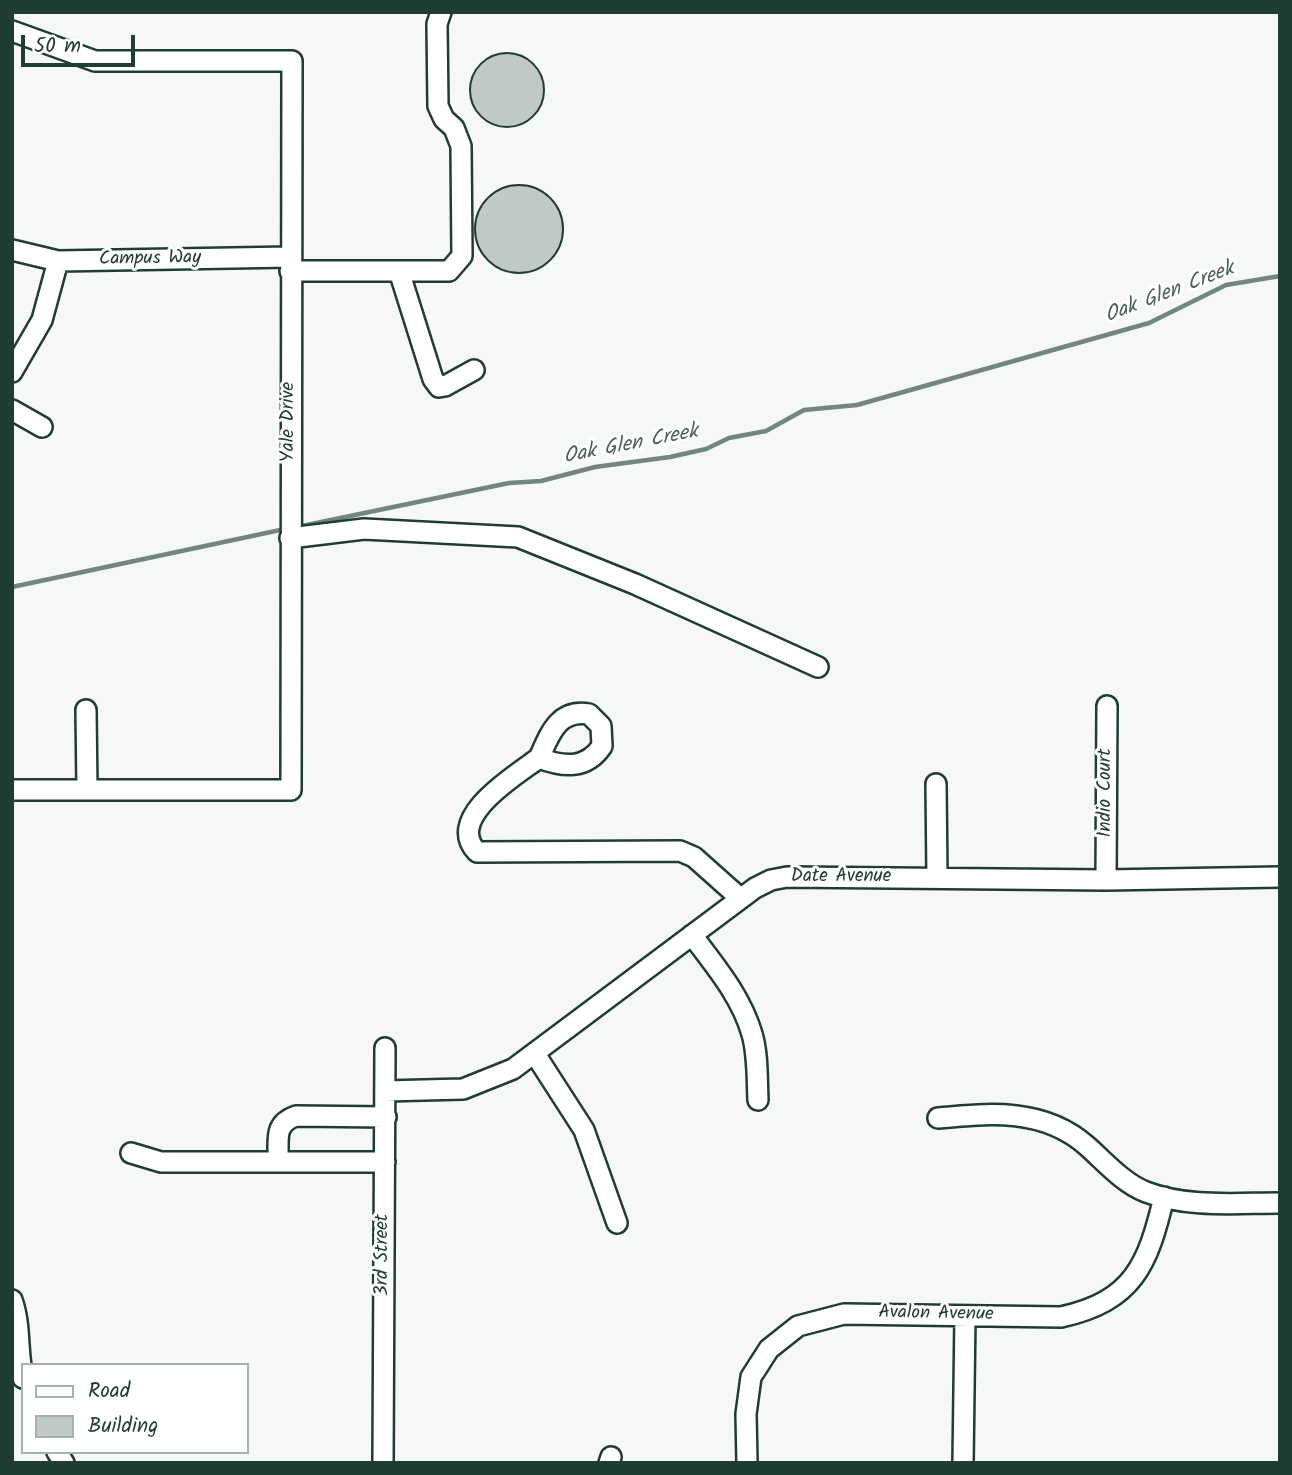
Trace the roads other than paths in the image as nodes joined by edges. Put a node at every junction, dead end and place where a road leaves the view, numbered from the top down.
1 (441, 12) edge
2 (12, 31) edge
3 (12, 250) edge
4 (58, 261) junction
5 (290, 264) junction
6 (399, 271) junction
7 (474, 370) dead end
8 (12, 372) edge
9 (12, 410) edge
10 (42, 427) dead end
11 (290, 538) junction
12 (818, 667) dead end
13 (1107, 706) dead end
14 (86, 710) dead end
15 (539, 758) dead end
16 (936, 785) dead end
17 (12, 790) edge
18 (87, 790) junction
19 (1280, 877) edge
20 (937, 878) junction
21 (1106, 880) junction
22 (740, 898) junction
23 (692, 935) junction
24 (385, 1048) dead end
25 (535, 1054) junction
26 (385, 1091) junction
27 (758, 1100) dead end
28 (386, 1117) junction
29 (938, 1118) dead end
30 (131, 1153) dead end
31 (278, 1161) junction
32 (385, 1162) junction
33 (1164, 1197) junction
34 (1280, 1203) edge
35 (617, 1223) dead end
36 (12, 1300) edge
37 (965, 1316) junction
38 (21, 1368) edge
39 (383, 1463) edge
40 (747, 1463) edge
41 (963, 1463) edge

1 - 6 street, Campus Way
2 - 5 street, Yale Drive
3 - 4 street, Campus Way
4 - 5 street, Campus Way
4 - 8 street
5 - 6 street, Campus Way
5 - 11 street, Yale Drive
6 - 7 street
9 - 10 street
11 - 12 street
11 - 18 street, Yale Drive
13 - 21 street, Indio Court
14 - 18 street
15 - 22 street
16 - 20 street
17 - 18 street, Yale Drive
19 - 21 street, Date Avenue
20 - 21 street, Date Avenue
20 - 22 street, Date Avenue
22 - 23 street, Date Avenue
23 - 25 street, Date Avenue
23 - 27 street
24 - 26 street, 3rd Street
25 - 26 street, Date Avenue
25 - 35 street
26 - 28 street, 3rd Street
28 - 31 street
28 - 32 street, 3rd Street
29 - 33 street
30 - 31 street
31 - 32 street
32 - 39 street, 3rd Street
33 - 34 street
33 - 37 street, Avalon Avenue
36 - 38 street
37 - 40 street, Avalon Avenue
37 - 41 street

